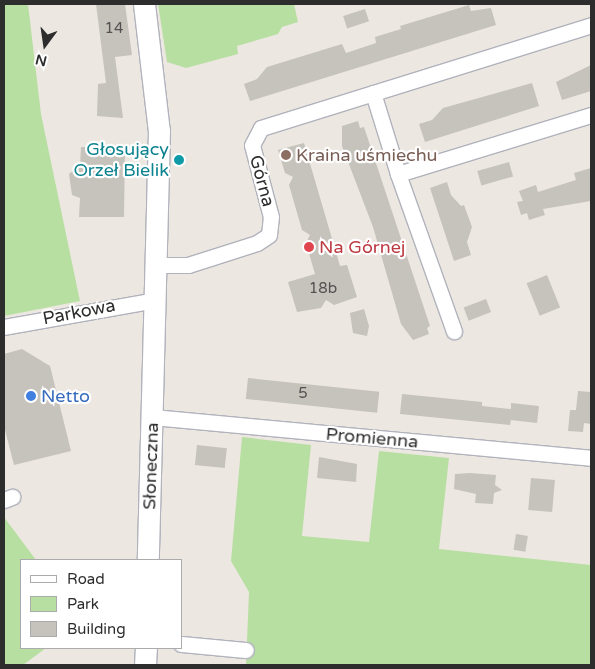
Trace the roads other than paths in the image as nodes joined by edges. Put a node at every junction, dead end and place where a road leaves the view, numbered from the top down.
1 (144, 4) edge
2 (591, 25) edge
3 (373, 93) junction
4 (591, 115) edge
5 (398, 174) junction
6 (156, 265) junction
7 (155, 300) junction
8 (4, 327) edge
9 (454, 331) dead end
10 (152, 417) junction
11 (591, 458) edge
12 (148, 559) edge
13 (182, 644) edge
14 (146, 649) edge
15 (246, 650) dead end
16 (145, 665) edge

1 - 6 street
2 - 3 street, Górna
3 - 5 street
3 - 6 street, Górna
4 - 5 street
5 - 9 street
6 - 7 street
7 - 8 street, Parkowa
7 - 10 street, Słoneczna
10 - 11 street, Promienna
10 - 12 street, Słoneczna
13 - 15 street
14 - 16 street

